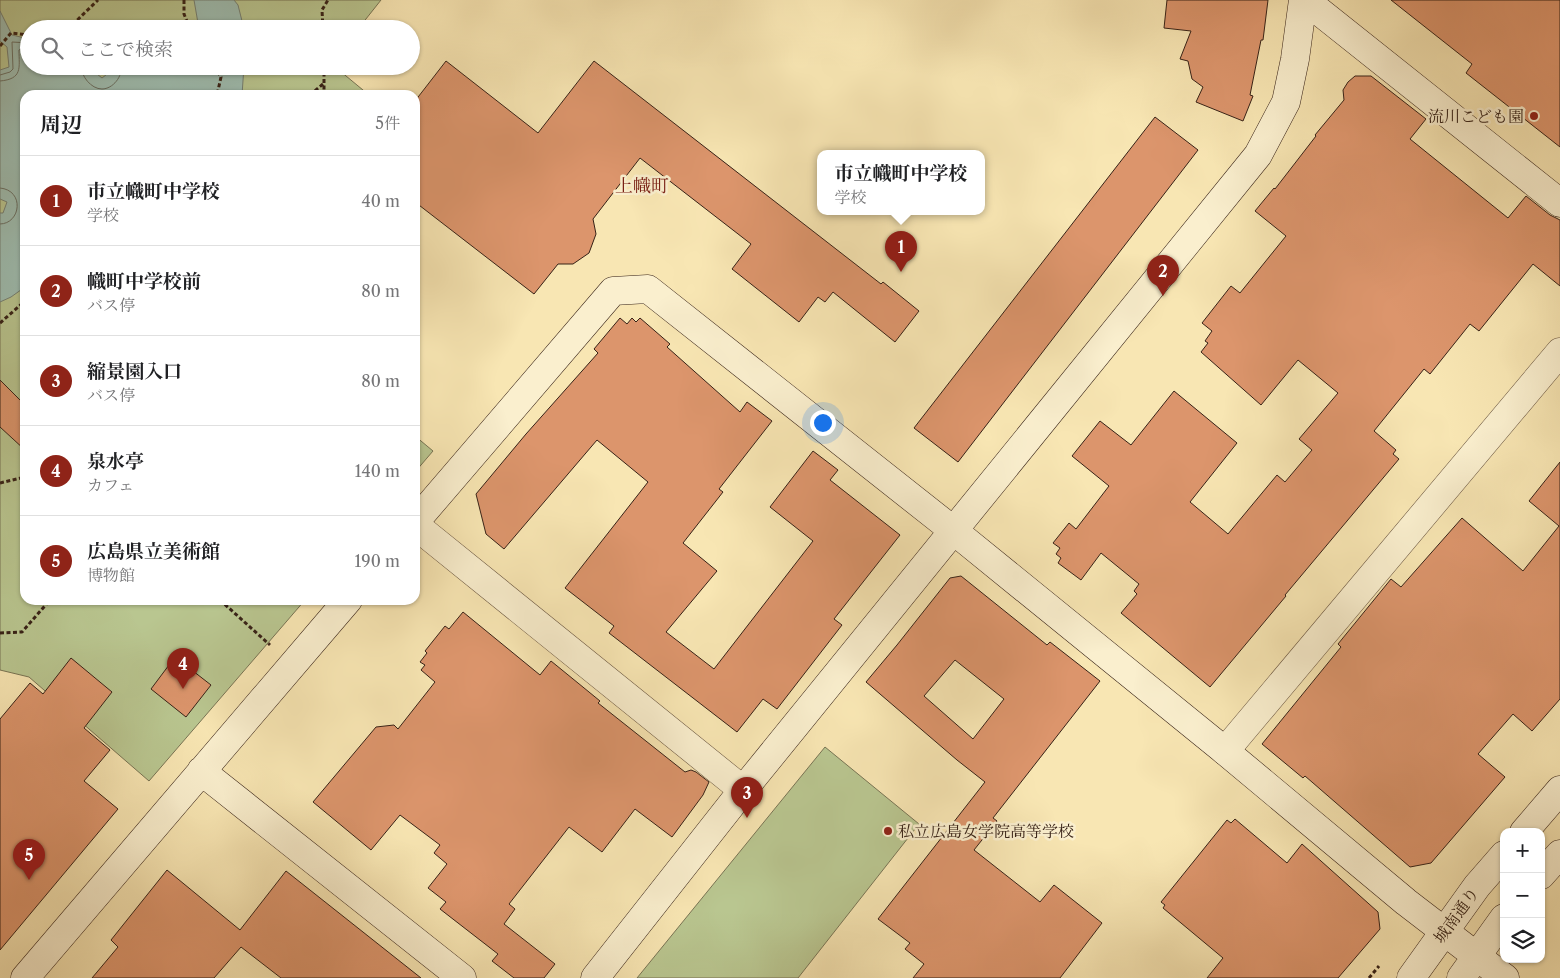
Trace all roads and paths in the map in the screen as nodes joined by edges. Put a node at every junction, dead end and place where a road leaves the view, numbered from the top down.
1 (98, 0) edge
2 (184, 0) edge
3 (328, 0) edge
4 (1304, 0) edge
5 (77, 20) edge
6 (186, 20) edge
7 (323, 20) edge
8 (20, 34) edge
9 (0, 46) edge
10 (220, 75) edge
11 (324, 75) edge
12 (324, 83) junction
13 (218, 90) edge
14 (316, 90) edge
15 (324, 90) edge
16 (1560, 203) edge
17 (20, 306) edge
18 (0, 324) edge
19 (1560, 352) edge
20 (20, 479) edge
21 (0, 482) edge
22 (420, 518) edge
23 (420, 528) edge
24 (954, 531) junction
25 (46, 605) edge
26 (226, 605) edge
27 (344, 605) edge
28 (0, 632) edge
29 (273, 648) dead end
30 (1225, 751) junction
31 (201, 772) junction
32 (743, 790) junction
33 (1560, 790) edge
34 (1527, 828) edge
35 (1560, 854) edge
36 (1500, 860) edge
37 (1543, 873) edge
38 (1500, 923) edge
39 (1444, 931) junction
40 (1476, 956) junction
41 (1379, 966) dead end
42 (25, 978) edge
43 (462, 978) edge
44 (595, 978) edge
45 (1369, 978) edge
46 (1411, 978) edge
47 (1461, 978) edge
48 (1505, 978) edge

1 - 5 path
2 - 6 path
3 - 7 path
4 - 16 street
4 - 24 street
8 - 9 path
10 - 13 path
11 - 12 path
12 - 14 path
12 - 15 path
17 - 18 path
19 - 30 street
20 - 21 path
22 - 24 street
23 - 32 street
24 - 30 street
24 - 32 street
25 - 28 path
26 - 29 path
27 - 31 street
30 - 39 street
31 - 42 street
31 - 43 street
32 - 44 street
33 - 34 street
35 - 37 street
36 - 39 street, 城南通り
38 - 40 street
39 - 40 street
39 - 46 street, 城南通り
40 - 47 street
40 - 48 street
41 - 45 path

